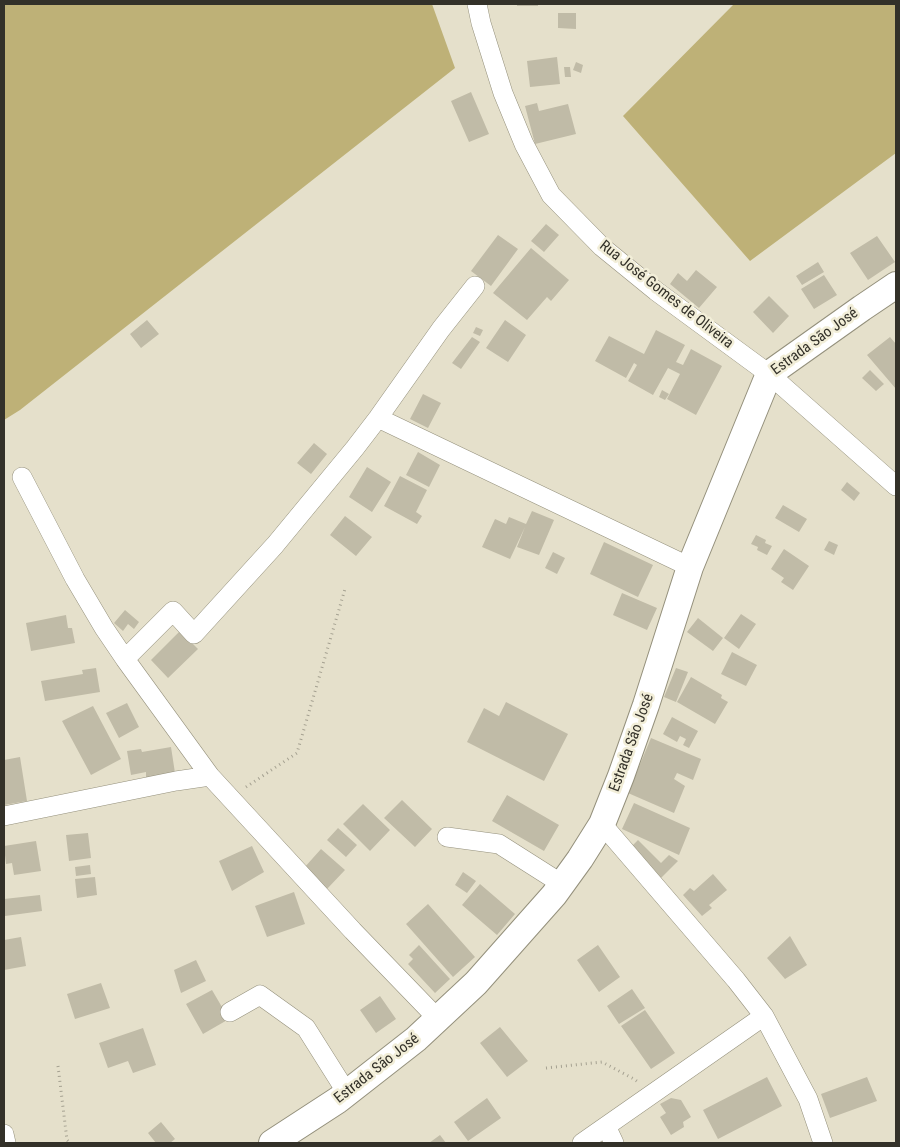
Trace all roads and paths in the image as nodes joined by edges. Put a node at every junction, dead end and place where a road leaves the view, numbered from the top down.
1 (477, 4) edge
2 (896, 285) edge
3 (475, 286) dead end
4 (769, 374) junction
5 (378, 418) junction
6 (22, 477) dead end
7 (896, 486) edge
8 (690, 568) junction
9 (345, 589) dead end
10 (125, 658) junction
11 (210, 776) junction
12 (231, 798) junction
13 (4, 816) edge
14 (602, 824) junction
15 (447, 837) dead end
16 (562, 884) junction
17 (230, 1012) dead end
18 (764, 1016) junction
19 (438, 1019) junction
20 (58, 1066) dead end
21 (546, 1068) dead end
22 (347, 1093) junction
23 (652, 1094) junction
24 (4, 1134) edge
25 (610, 1135) edge
26 (6, 1143) edge
27 (70, 1143) edge
28 (272, 1143) edge
29 (582, 1143) edge
30 (823, 1143) edge

1 - 4 street, Rua José Gomes de Oliveira
2 - 4 street, Estrada São José
3 - 5 street
4 - 7 street, Rua José Gomes de Oliveira
4 - 8 street, Estrada São José
5 - 8 street
5 - 10 street
6 - 10 street
8 - 14 street, Estrada São José
9 - 12 path
10 - 11 street
11 - 12 street
11 - 13 street
12 - 19 street
14 - 16 street, Estrada São José
14 - 18 street
15 - 16 street
16 - 19 street, Estrada São José
17 - 22 street
18 - 23 street
18 - 30 street
19 - 22 street, Estrada São José
20 - 27 path
21 - 23 path
22 - 28 street, Estrada São José
23 - 25 street
24 - 26 street
25 - 29 street

